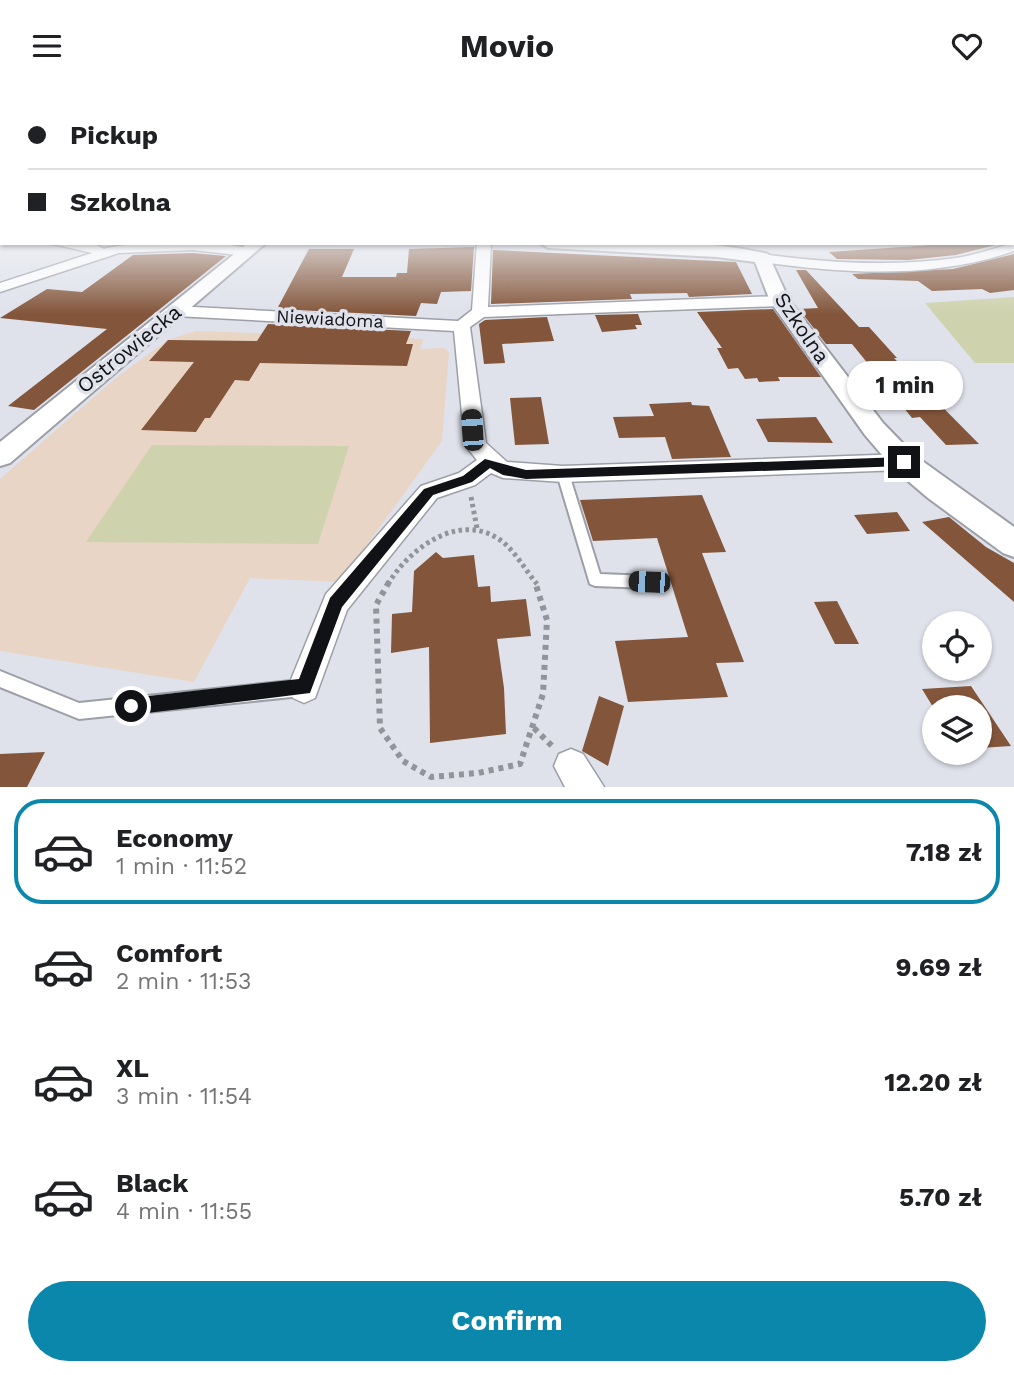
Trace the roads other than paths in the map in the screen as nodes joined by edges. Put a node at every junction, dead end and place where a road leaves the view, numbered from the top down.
1 (97, 249) edge
2 (250, 249) edge
3 (484, 249) edge
4 (726, 249) edge
5 (1003, 249) edge
6 (763, 251) edge
7 (0, 288) edge
8 (780, 301) junction
9 (175, 311) junction
10 (480, 312) junction
11 (462, 326) junction
12 (0, 456) edge
13 (490, 462) junction
14 (904, 462) junction
15 (563, 474) junction
16 (1014, 544) edge
17 (649, 582) dead end
18 (0, 678) edge
19 (304, 687) joint

1 - 7 street
2 - 9 street, Ostrowiecka
3 - 10 street
4 - 6 street
5 - 6 street
6 - 8 street, Szkolna
8 - 10 street
8 - 14 street, Szkolna
9 - 11 street, Niewiadoma
9 - 12 street, Ostrowiecka
10 - 11 street
11 - 13 street
13 - 15 street
13 - 19 street
14 - 15 street
14 - 16 street, Szkolna
15 - 17 lane
18 - 19 lane

